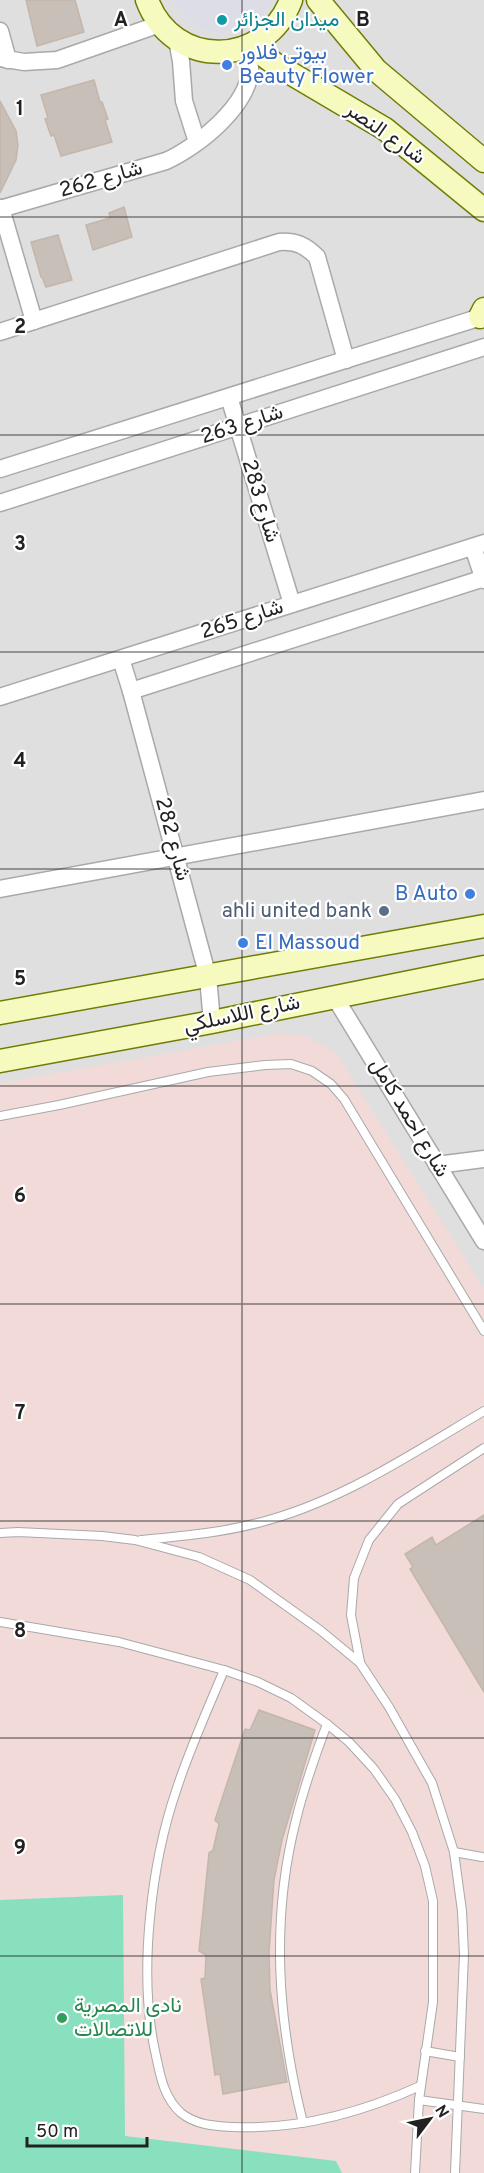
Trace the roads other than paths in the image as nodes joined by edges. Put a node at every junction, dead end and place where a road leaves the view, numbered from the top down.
1 (147, 0) edge
2 (291, 0) edge
3 (318, 0) edge
4 (160, 24) junction
5 (0, 31) edge
6 (177, 40) junction
7 (248, 47) junction
8 (4, 59) edge
9 (197, 142) junction
10 (484, 161) edge
11 (0, 208) edge
12 (484, 210) edge
13 (483, 314) edge
14 (34, 321) junction
15 (0, 332) edge
16 (484, 347) edge
17 (346, 360) junction
18 (229, 397) junction
19 (238, 426) junction
20 (0, 469) edge
21 (0, 503) edge
22 (478, 545) edge
23 (484, 579) edge
24 (292, 604) junction
25 (121, 659) junction
26 (131, 691) junction
27 (0, 697) edge
28 (484, 800) edge
29 (177, 856) junction
30 (0, 889) edge
31 (484, 926) edge
32 (484, 967) edge
33 (208, 977) junction
34 (334, 996) junction
35 (0, 1013) edge
36 (212, 1022) junction
37 (0, 1060) edge
38 (0, 1116) edge
39 (484, 1159) edge
40 (437, 1165) junction
41 (484, 1241) edge
42 (484, 1331) edge
43 (484, 1411) edge
44 (484, 1448) edge
45 (0, 1533) edge
46 (135, 1540) junction
47 (0, 1622) edge
48 (360, 1663) junction
49 (224, 1670) junction
50 (327, 1724) junction
51 (454, 1852) junction
52 (482, 1857) dead end
53 (425, 2051) junction
54 (460, 2057) junction
55 (420, 2086) junction
56 (419, 2100) junction
57 (457, 2104) junction
58 (484, 2109) edge
59 (303, 2123) junction
60 (415, 2173) edge
61 (455, 2173) edge

1 - 4 main road
2 - 7 main road
3 - 10 main road, شارع النصر
4 - 6 main road
4 - 8 street
5 - 8 street
6 - 7 main road
6 - 9 street
7 - 9 street, شارع 262
7 - 12 main road, شارع النصر
9 - 11 street, شارع 262
11 - 14 street
13 - 17 street, شارع 263
14 - 15 street
14 - 17 street
16 - 19 street, شارع 263
17 - 18 street, شارع 263
18 - 19 street, شارع 283
18 - 20 street, شارع 263
19 - 21 street, شارع 263
19 - 24 street, شارع 283
22 - 23 street
22 - 24 street, شارع 265
23 - 26 street, شارع 265
24 - 25 street, شارع 265
25 - 26 street, شارع 282
25 - 27 street, شارع 265
26 - 29 street, شارع 282
28 - 29 street
29 - 30 street
29 - 33 street, شارع 282
31 - 33 main road, شارع اللاسلكي
32 - 34 main road, شارع اللاسلكي
33 - 35 main road, شارع اللاسلكي
33 - 36 street, شارع 282
34 - 36 main road, شارع اللاسلكي
34 - 40 street, شارع احمد كامل
36 - 37 main road, شارع اللاسلكي
38 - 42 lane
39 - 40 street
40 - 41 street, شارع احمد كامل
43 - 46 lane
44 - 48 lane
45 - 46 lane
46 - 48 lane
47 - 49 lane
48 - 51 lane
49 - 50 lane
49 - 59 lane
50 - 53 lane
50 - 59 lane
51 - 52 lane
51 - 54 lane
53 - 54 lane
53 - 55 lane
54 - 57 lane
55 - 56 lane
55 - 59 lane
56 - 57 lane
56 - 60 lane
57 - 58 lane
57 - 61 lane

